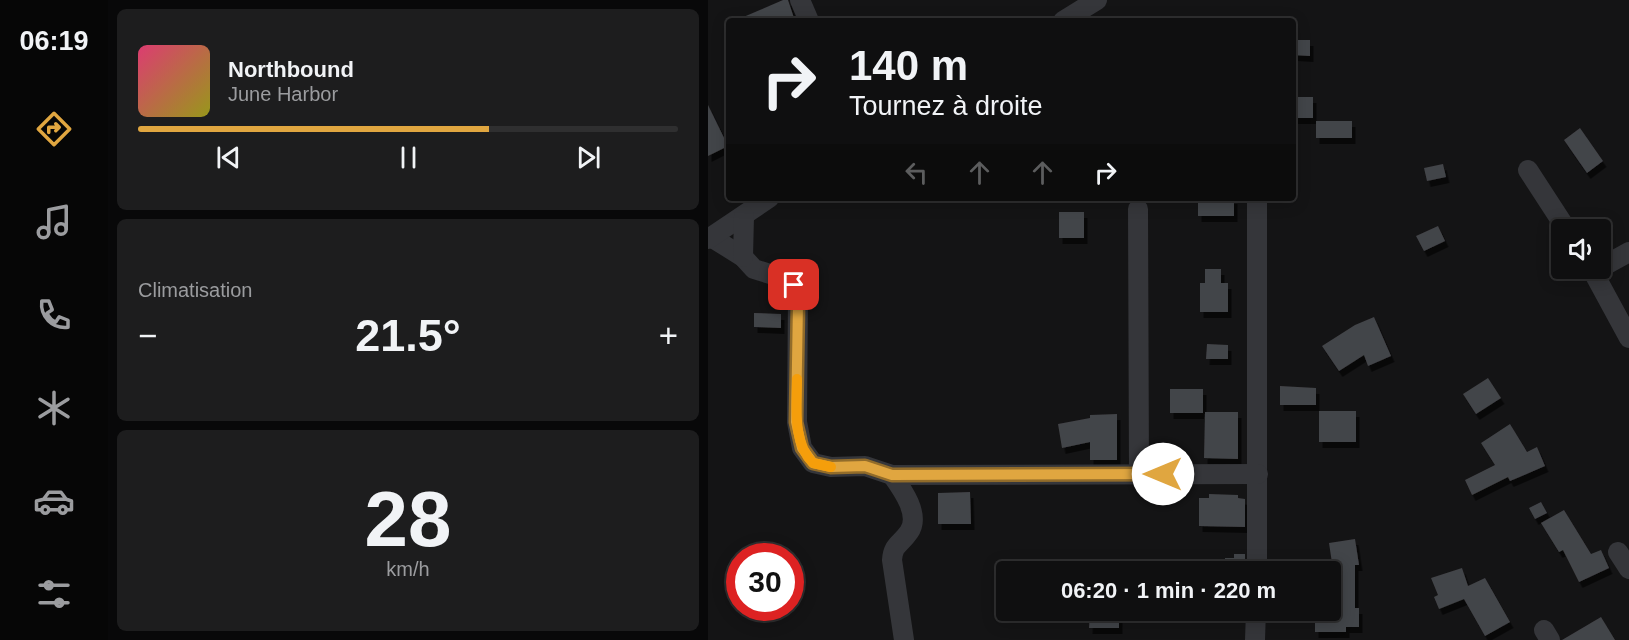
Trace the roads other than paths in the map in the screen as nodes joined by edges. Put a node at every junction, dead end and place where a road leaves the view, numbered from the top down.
1 (800, 0) edge
2 (1097, 0) edge
3 (807, 18) edge
4 (1068, 18) edge
5 (1528, 170) dead end
6 (765, 201) edge
7 (1257, 202) dead end
8 (1138, 209) dead end
9 (744, 216) junction
10 (1560, 219) edge
11 (710, 238) edge
12 (1629, 252) edge
13 (743, 257) junction
14 (1611, 261) edge
15 (1601, 279) edge
16 (1629, 338) edge
17 (1139, 474) junction
18 (1258, 474) junction
19 (892, 475) junction
20 (1618, 552) dead end
21 (1257, 561) edge
22 (1629, 569) edge
23 (1256, 621) edge
24 (904, 640) edge
25 (1255, 640) edge

1 - 3 street
2 - 4 street
5 - 10 street
6 - 9 street
7 - 18 street
8 - 17 street
9 - 11 street
9 - 13 street
11 - 13 street
12 - 14 street
13 - 19 street
15 - 16 street
17 - 18 street
17 - 19 street
18 - 21 street
19 - 24 street
20 - 22 street
23 - 25 street

